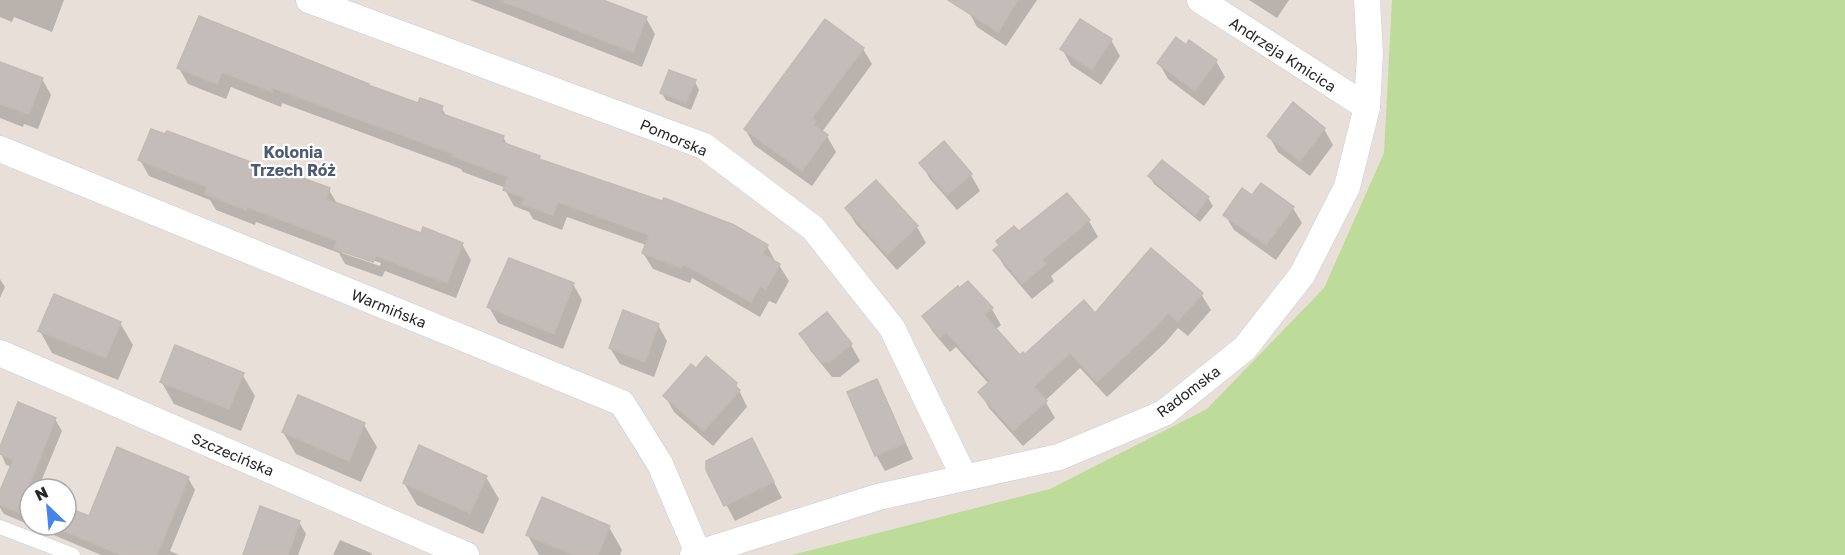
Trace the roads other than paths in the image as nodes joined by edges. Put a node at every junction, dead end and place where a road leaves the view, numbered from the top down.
1 (309, 0) edge
2 (1200, 0) edge
3 (1367, 0) edge
4 (1367, 107) junction
5 (0, 149) edge
6 (0, 353) edge
7 (964, 477) junction
8 (0, 527) edge
9 (696, 554) edge
10 (74, 555) edge
11 (466, 555) edge

1 - 7 street, Pomorska
2 - 4 street, Andrzeja Kmicica
3 - 4 street, Radomska
4 - 7 street, Radomska
5 - 9 street, Warmińska
6 - 11 street, Szczecińska
7 - 9 street, Radomska
8 - 10 lane

